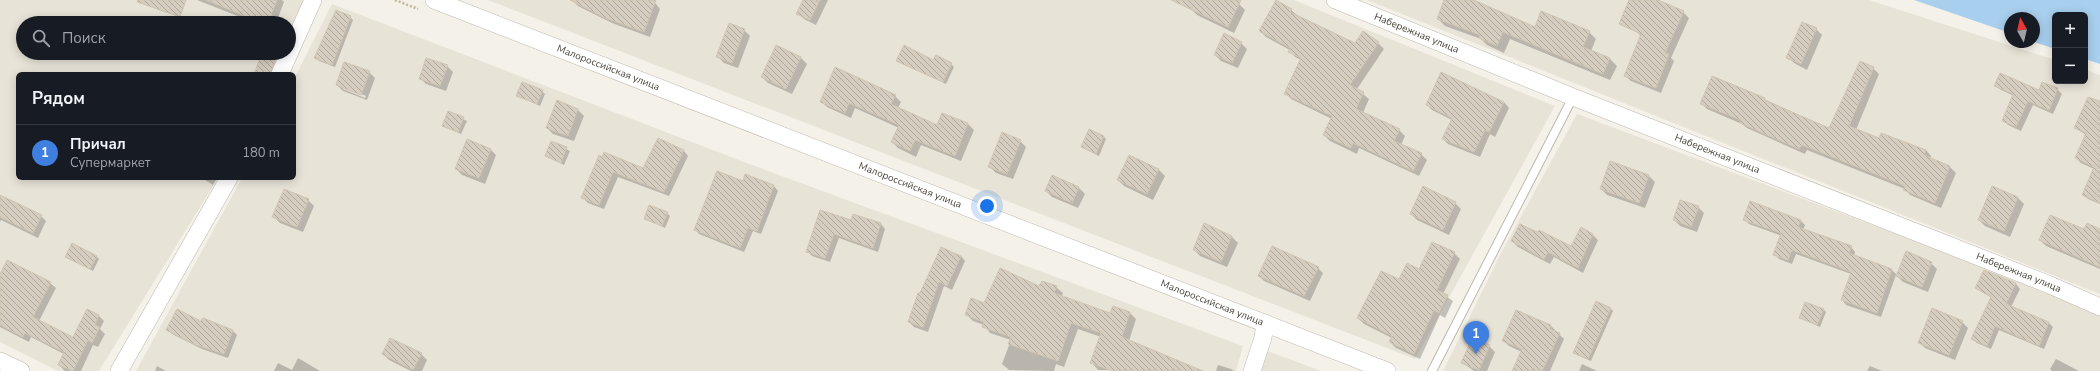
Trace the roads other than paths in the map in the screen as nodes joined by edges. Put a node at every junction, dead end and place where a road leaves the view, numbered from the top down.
1 (313, 0) edge
2 (434, 0) edge
3 (1335, 0) edge
4 (296, 38) edge
5 (286, 60) edge
6 (281, 72) edge
7 (1573, 97) junction
8 (228, 180) edge
9 (2100, 307) edge
10 (1266, 323) junction
11 (0, 361) edge
12 (21, 371) edge
13 (119, 371) edge
14 (1252, 371) edge
15 (1387, 371) edge
16 (1432, 371) edge

1 - 4 street
2 - 10 street, Малороссийская улица
3 - 7 street, Набережная улица
5 - 6 street
7 - 9 street, Набережная улица
7 - 16 lane
8 - 13 street
10 - 14 street
10 - 15 street, Малороссийская улица
11 - 12 street

